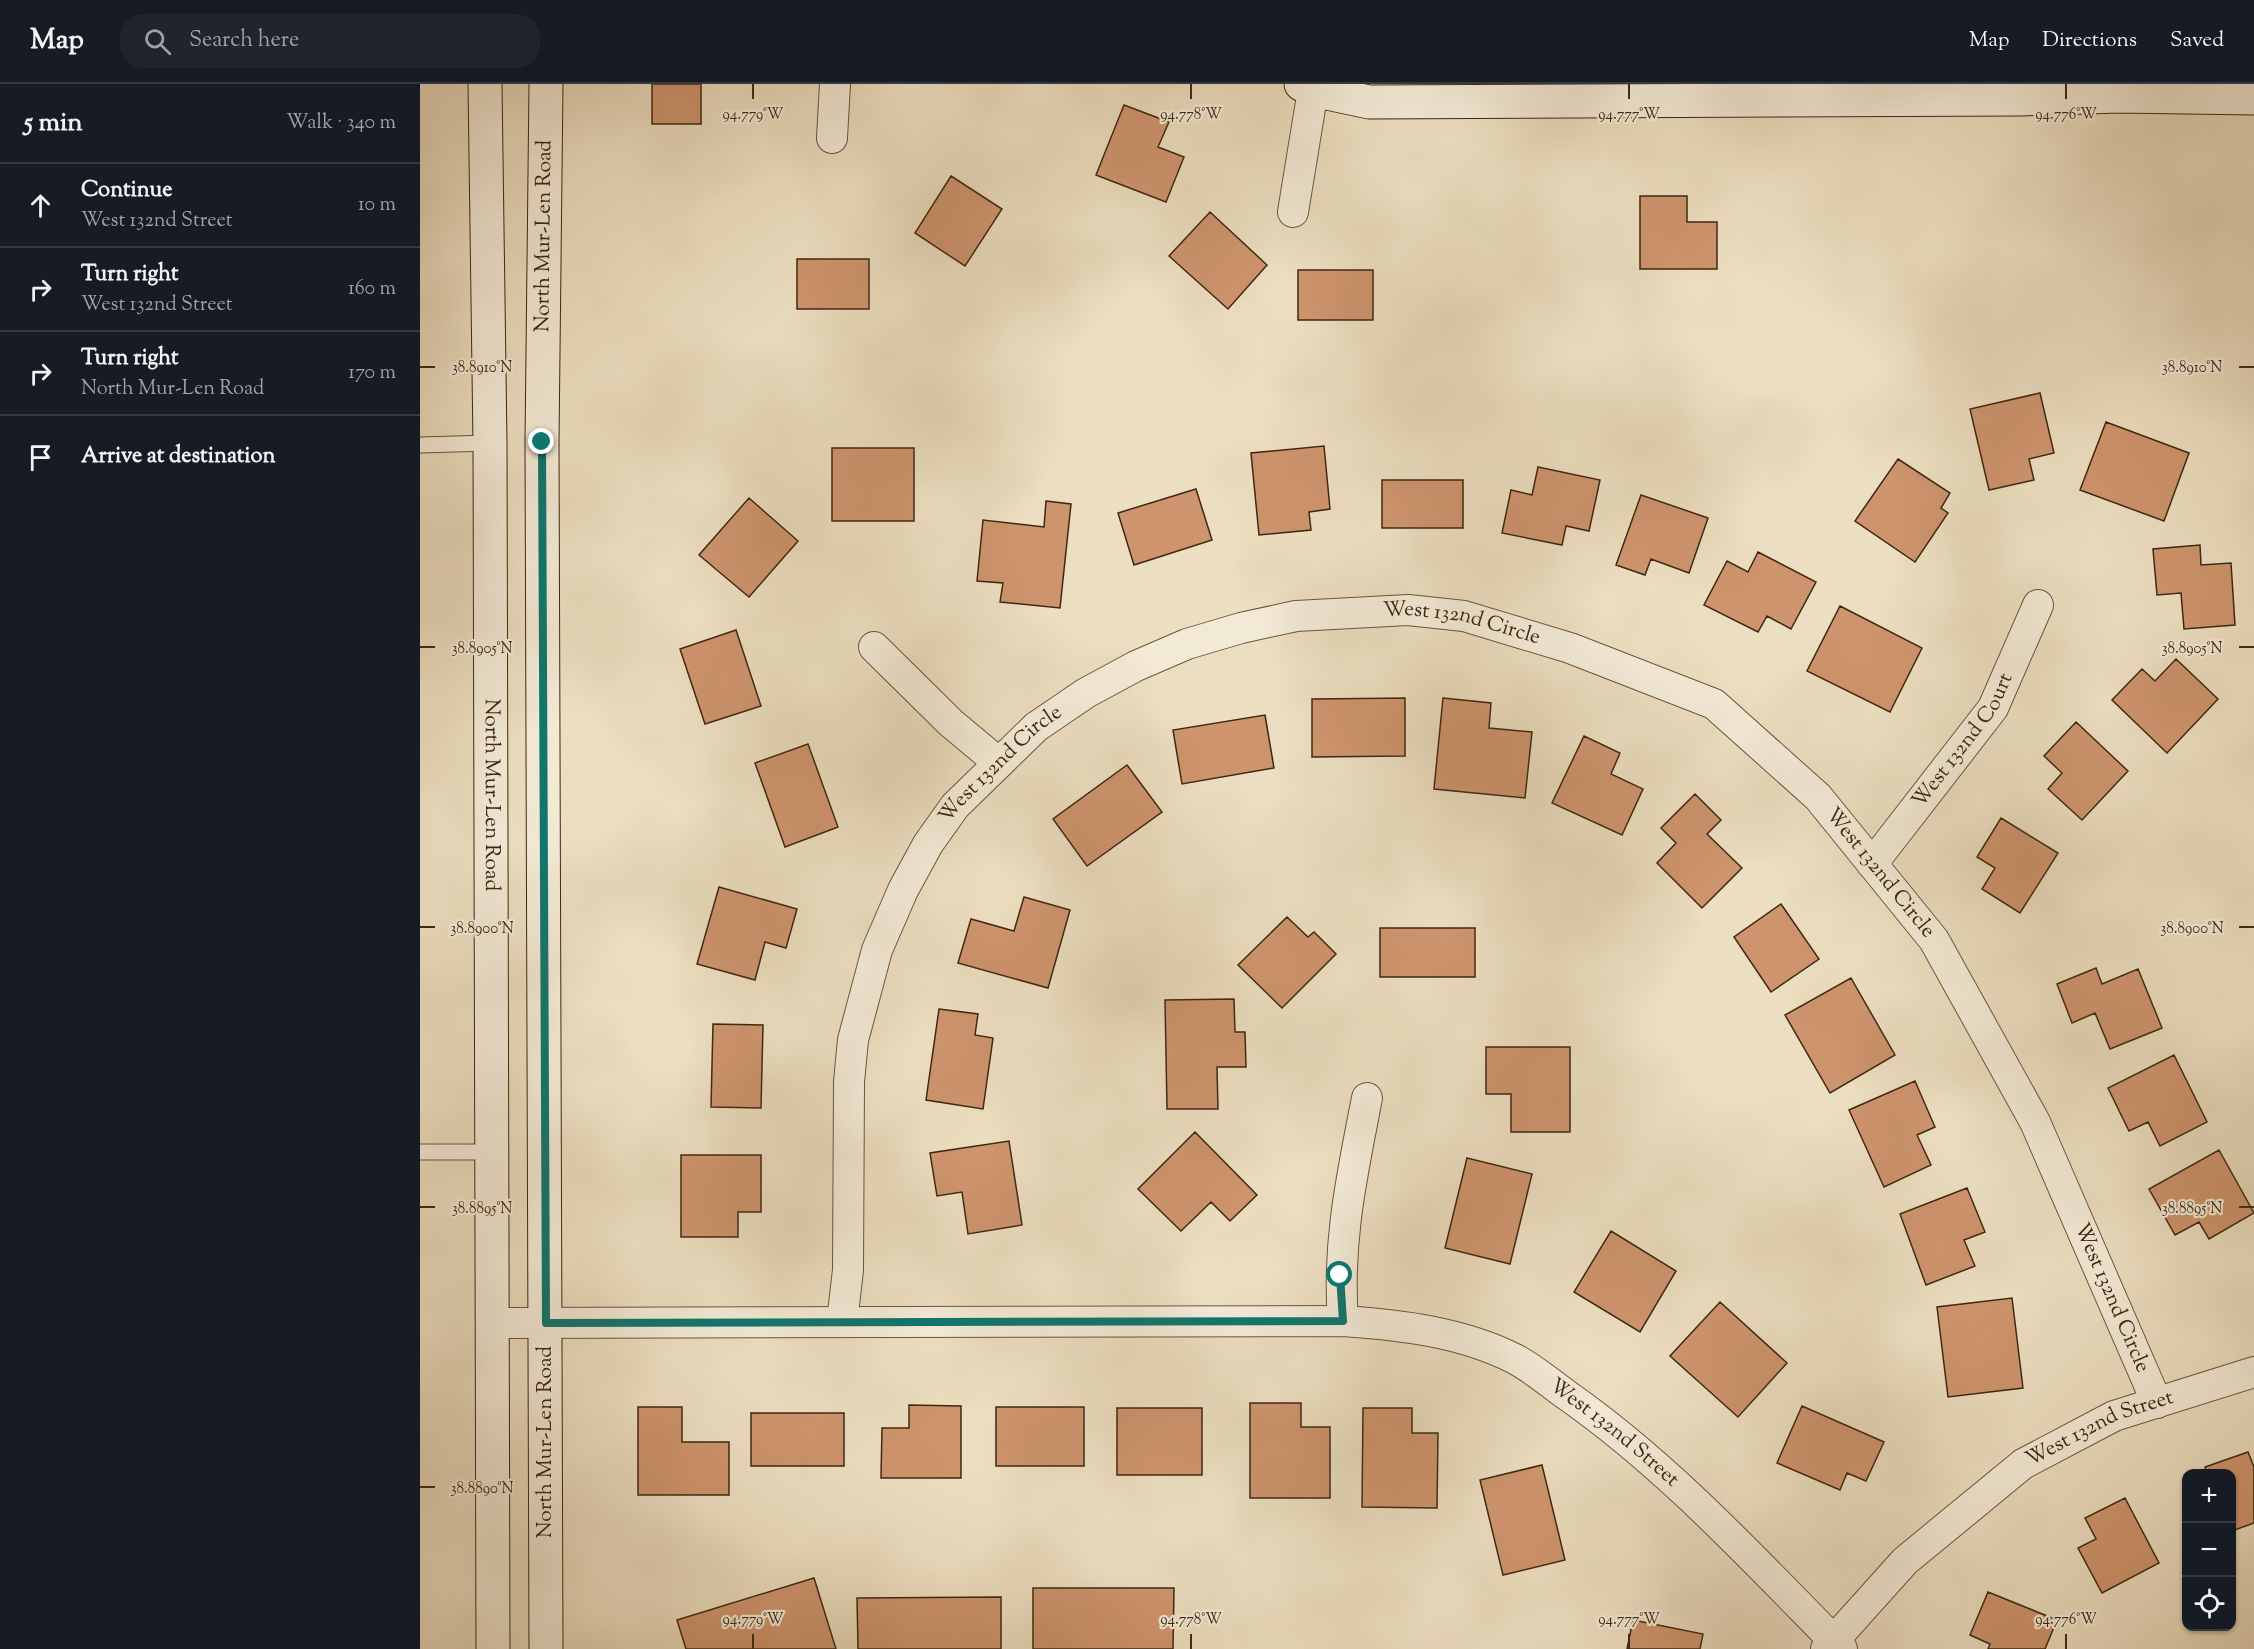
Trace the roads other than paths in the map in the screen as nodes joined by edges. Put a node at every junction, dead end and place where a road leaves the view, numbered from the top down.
1 (485, 84) edge
2 (546, 84) edge
3 (835, 84) edge
4 (1307, 87) edge
5 (2120, 90) edge
6 (1363, 92) edge
7 (1677, 92) edge
8 (2254, 98) edge
9 (832, 138) dead end
10 (1293, 212) dead end
11 (490, 443) junction
12 (420, 445) edge
13 (2038, 605) dead end
14 (874, 647) dead end
15 (999, 763) junction
16 (1872, 864) junction
17 (1367, 1098) dead end
18 (420, 1152) edge
19 (492, 1152) junction
20 (1343, 1321) junction
21 (842, 1322) junction
22 (492, 1323) junction
23 (546, 1323) junction
24 (2254, 1372) edge
25 (2157, 1403) junction
26 (1834, 1646) edge
27 (493, 1649) edge
28 (546, 1649) edge

1 - 11 main road, North Mur-Len Road
2 - 23 main road, North Mur-Len Road
3 - 9 street
4 - 6 main road
4 - 10 street
5 - 7 main road
5 - 8 main road
6 - 7 main road
11 - 12 lane
11 - 19 main road, North Mur-Len Road
13 - 16 street, West 132nd Court
14 - 15 street
15 - 16 street, West 132nd Circle
15 - 21 street, West 132nd Circle
16 - 25 street, West 132nd Circle
17 - 20 street
18 - 19 lane
19 - 22 main road, North Mur-Len Road
20 - 21 street, West 132nd Street
20 - 26 street, West 132nd Street
21 - 23 street, West 132nd Street
22 - 23 street, West 132nd Street
22 - 27 main road, North Mur-Len Road
23 - 28 main road, North Mur-Len Road
24 - 25 street, West 132nd Street
25 - 26 street, West 132nd Street

